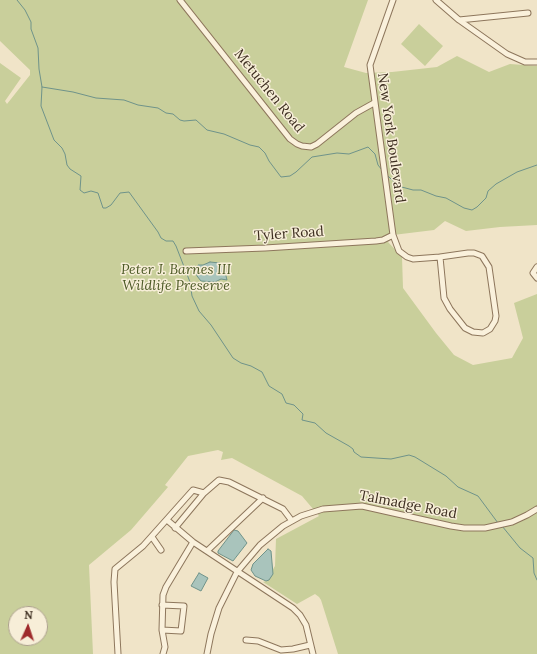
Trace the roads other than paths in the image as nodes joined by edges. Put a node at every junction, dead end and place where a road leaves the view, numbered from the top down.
1 (180, 0) edge
2 (393, 0) edge
3 (436, 0) edge
4 (528, 13) dead end
5 (459, 20) junction
6 (537, 62) edge
7 (374, 103) junction
8 (393, 235) junction
9 (186, 251) dead end
10 (440, 257) junction
11 (537, 267) edge
12 (537, 278) edge
13 (204, 493) junction
14 (263, 498) junction
15 (537, 509) edge
16 (167, 520) junction
17 (292, 521) junction
18 (175, 528) junction
19 (152, 537) junction
20 (193, 542) junction
21 (161, 550) dead end
22 (207, 551) junction
23 (237, 572) junction
24 (162, 605) junction
25 (162, 630) junction
26 (246, 640) dead end
27 (310, 645) junction
28 (118, 654) edge
29 (163, 654) edge
30 (207, 654) edge
31 (312, 654) edge

1 - 7 street, Metuchen Road
2 - 7 street, New York Boulevard
3 - 5 street
4 - 5 street
5 - 6 street
7 - 8 street, New York Boulevard
8 - 9 street, Tyler Road
8 - 10 street, New York Boulevard
10 - 10 street, New York Boulevard
11 - 12 street
13 - 14 street
13 - 16 street
13 - 18 street
14 - 17 street
14 - 22 street
15 - 17 street, Talmadge Road
16 - 18 street
16 - 19 street
17 - 23 street, Talmadge Road
18 - 20 street
19 - 21 street
19 - 28 street
20 - 22 street
20 - 24 street
22 - 23 street
23 - 27 street
23 - 30 street, Talmadge Road
24 - 25 street
24 - 25 street
25 - 29 street
26 - 27 street
27 - 31 street

